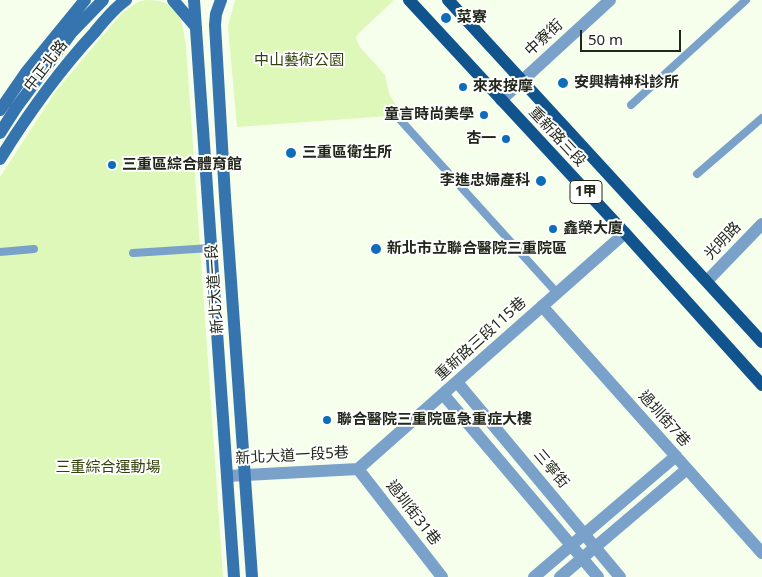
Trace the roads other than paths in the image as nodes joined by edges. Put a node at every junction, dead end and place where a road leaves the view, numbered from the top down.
1 (104, 0) edge
2 (126, 0) edge
3 (173, 0) edge
4 (194, 0) edge
5 (221, 0) edge
6 (409, 0) edge
7 (448, 0) edge
8 (610, 0) edge
9 (746, 0) edge
10 (81, 1) edge
11 (102, 24) junction
12 (196, 27) junction
13 (522, 81) junction
14 (501, 100) junction
15 (631, 105) dead end
16 (0, 110) edge
17 (394, 113) dead end
18 (762, 118) edge
19 (0, 133) edge
20 (0, 159) edge
21 (697, 174) dead end
22 (762, 224) edge
23 (625, 233) junction
24 (211, 248) junction
25 (34, 249) dead end
26 (0, 252) edge
27 (133, 253) dead end
28 (707, 281) junction
29 (557, 293) junction
30 (542, 306) junction
31 (762, 342) edge
32 (457, 382) junction
33 (762, 385) edge
34 (443, 394) junction
35 (676, 456) junction
36 (358, 469) junction
37 (687, 469) junction
38 (244, 475) junction
39 (227, 476) junction
40 (584, 534) junction
41 (571, 545) junction
42 (595, 547) junction
43 (762, 553) edge
44 (582, 558) junction
45 (433, 571) edge
46 (234, 577) edge
47 (252, 577) edge
48 (442, 577) edge
49 (534, 577) edge
50 (560, 577) edge
51 (598, 577) edge
52 (620, 577) edge

1 - 19 street
2 - 11 street, 中正北路
3 - 12 street
4 - 12 street, 新北大道一段
5 - 38 street, 新北大道一段
6 - 14 main road, 重新路三段 / 1甲
7 - 13 main road, 重新路三段 / 1甲
8 - 13 street, 中寮街
9 - 15 lane
10 - 11 street
10 - 16 street, 中正北路
11 - 20 street, 中正北路
12 - 24 street, 新北大道一段
13 - 14 street, 中寮街
13 - 28 main road, 重新路三段 / 1甲
14 - 23 main road, 重新路三段 / 1甲
17 - 29 lane
18 - 21 lane
22 - 28 street, 光明路
23 - 29 street, 重新路三段115巷
23 - 33 main road, 重新路三段 / 1甲
24 - 27 lane
24 - 39 street, 新北大道一段
25 - 26 lane
28 - 31 main road, 重新路三段 / 1甲
29 - 30 street, 重新路三段115巷
30 - 32 street, 重新路三段115巷
30 - 35 street, 過圳街7巷
32 - 34 street, 重新路三段115巷
32 - 40 street, 三寧街
34 - 36 street, 重新路三段115巷
34 - 41 street
35 - 37 street, 過圳街7巷
35 - 40 street
36 - 38 street, 新北大道一段5巷
36 - 45 street, 過圳街31巷
37 - 42 street
37 - 43 street, 過圳街7巷
38 - 39 street, 新北大道一段5巷
38 - 47 street, 新北大道一段
39 - 46 street, 新北大道一段
40 - 41 street
40 - 42 street, 三寧街
41 - 44 street
41 - 49 street
42 - 44 street
42 - 52 street, 三寧街
44 - 50 street
44 - 51 street
45 - 48 street, 過圳街31巷

